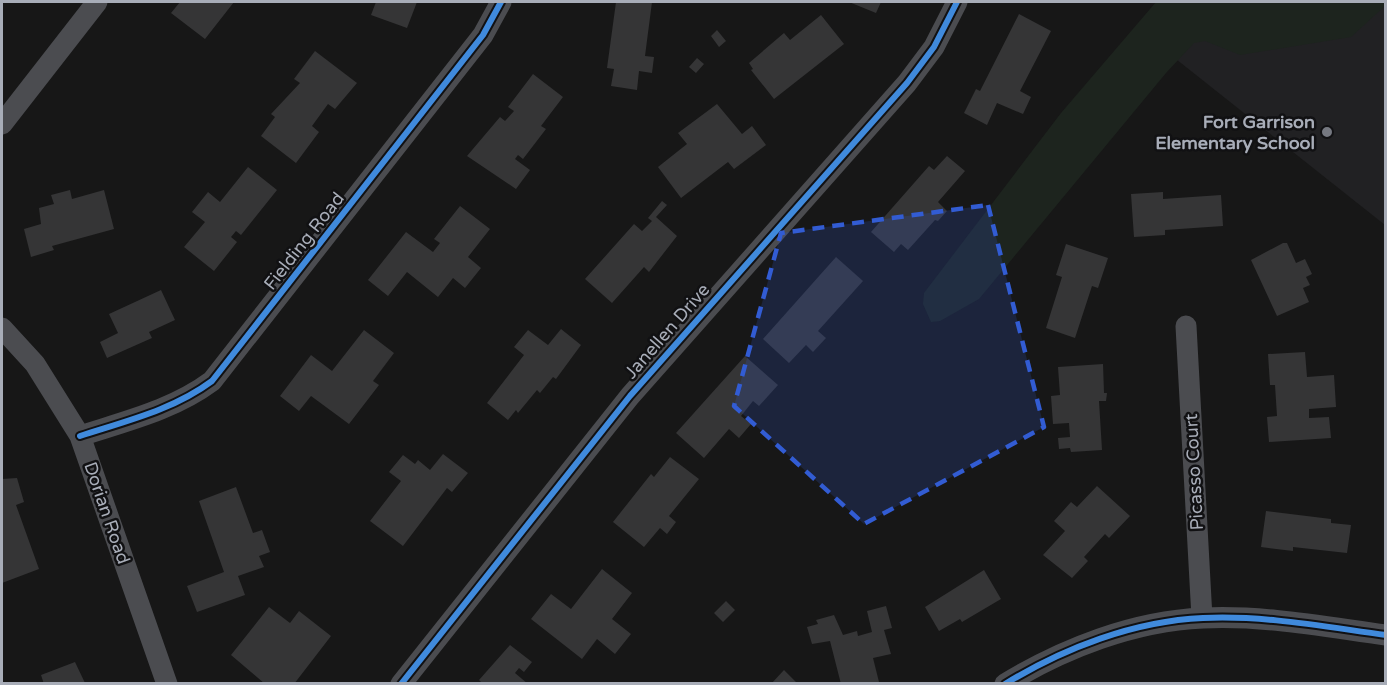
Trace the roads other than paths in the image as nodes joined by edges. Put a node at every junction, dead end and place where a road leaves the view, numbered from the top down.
1 (97, 2) edge
2 (501, 2) edge
3 (957, 2) edge
4 (2, 124) edge
5 (1186, 326) dead end
6 (2, 328) edge
7 (80, 436) junction
8 (1202, 618) junction
9 (1386, 635) edge
10 (167, 684) edge
11 (401, 684) edge
12 (1005, 684) edge

1 - 4 street
2 - 7 street, Fielding Road
3 - 11 street, Janellen Drive
5 - 8 street, Picasso Court
6 - 7 street, Dorian Road
7 - 10 street, Dorian Road
8 - 9 street
8 - 12 street

